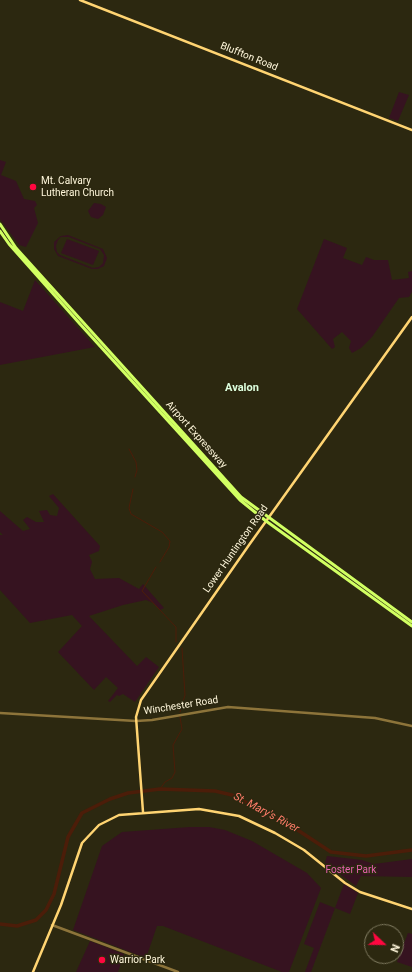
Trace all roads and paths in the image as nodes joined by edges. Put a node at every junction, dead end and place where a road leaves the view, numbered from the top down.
1 (80, 0) edge
2 (412, 130) edge
3 (0, 224) edge
4 (0, 231) edge
5 (412, 317) edge
6 (267, 520) junction
7 (412, 622) edge
8 (412, 626) edge
9 (0, 712) edge
10 (136, 721) junction
11 (412, 726) edge
12 (143, 812) junction
13 (412, 910) edge
14 (52, 925) junction
15 (34, 972) edge
16 (178, 972) edge

1 - 2 main road, Bluffton Road
3 - 6 main road, Airport Expressway
4 - 6 main road, Airport Expressway
5 - 6 main road, Lower Huntington Road
6 - 7 main road, Airport Expressway
6 - 8 main road, Airport Expressway
6 - 10 main road, Lower Huntington Road
9 - 10 street, Winchester Road
10 - 11 street, Winchester Road
10 - 12 main road, Lower Huntington Road
12 - 13 main road
12 - 14 main road
14 - 15 main road
14 - 16 street

